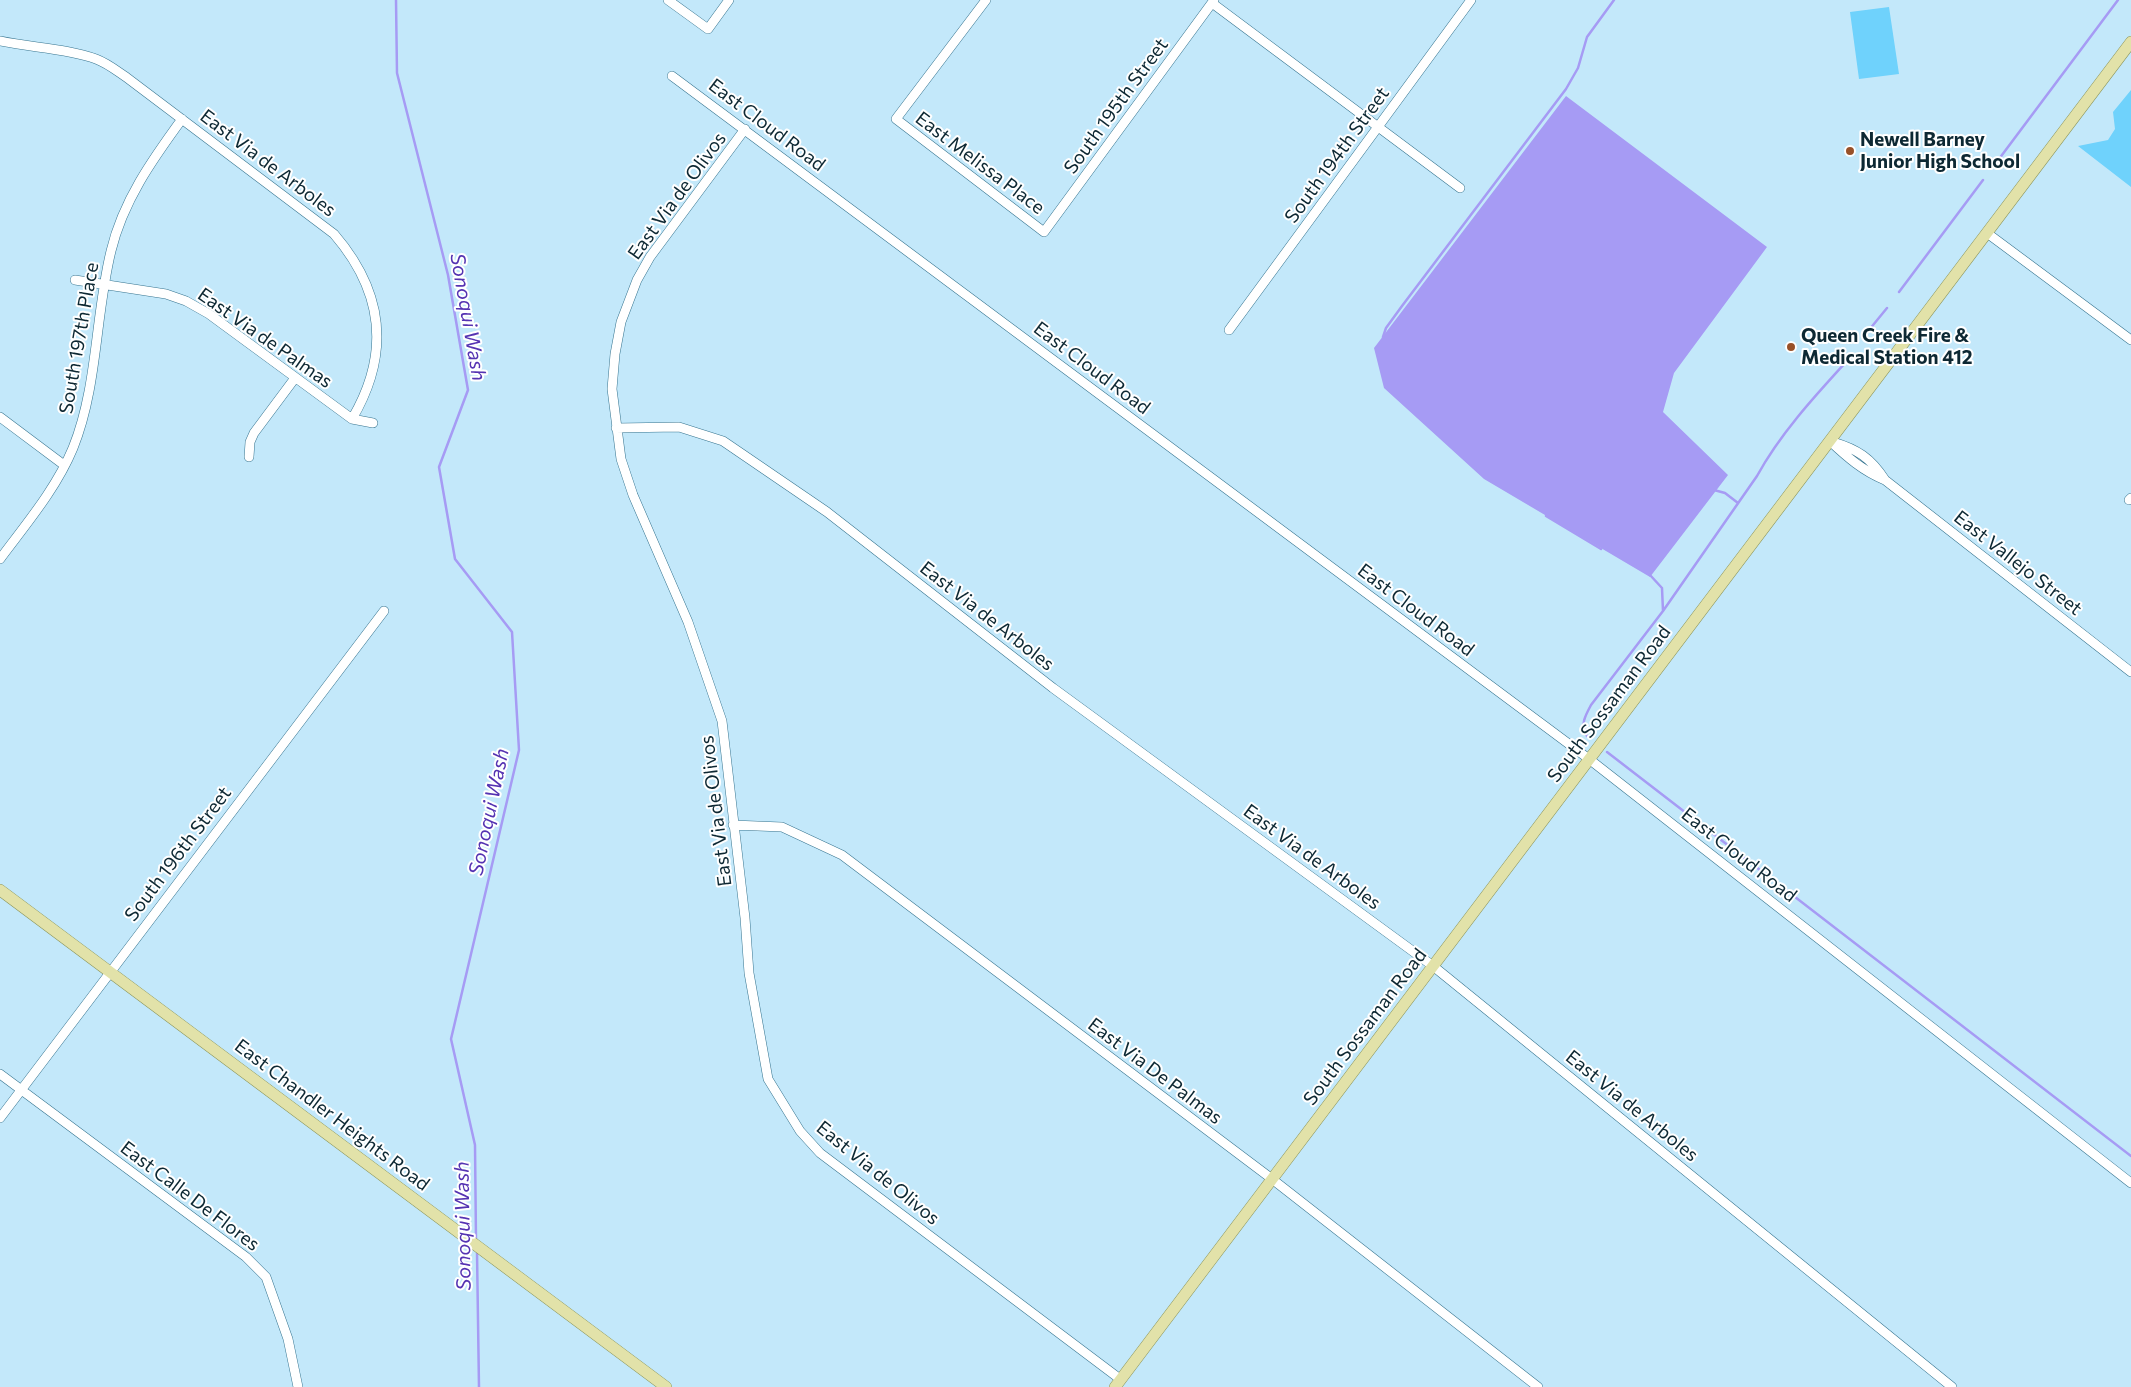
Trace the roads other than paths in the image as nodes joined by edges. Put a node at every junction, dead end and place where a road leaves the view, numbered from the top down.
1 (668, 0) edge
2 (729, 0) edge
3 (986, 0) edge
4 (1471, 0) edge
5 (1213, 2) edge
6 (0, 41) edge
7 (2131, 42) edge
8 (672, 76) dead end
9 (182, 119) junction
10 (1378, 127) junction
11 (745, 129) junction
12 (1460, 188) dead end
13 (1044, 232) joint
14 (1987, 233) junction
15 (75, 280) dead end
16 (104, 284) junction
17 (1229, 330) dead end
18 (2131, 340) edge
19 (294, 378) junction
20 (0, 417) edge
21 (352, 419) junction
22 (373, 423) dead end
23 (616, 428) junction
24 (1830, 441) junction
25 (249, 458) dead end
26 (64, 465) junction
27 (0, 559) edge
28 (384, 611) dead end
29 (2131, 672) edge
30 (1589, 759) junction
31 (733, 825) junction
32 (0, 890) edge
33 (1433, 966) junction
34 (109, 971) junction
35 (0, 1074) edge
36 (21, 1090) junction
37 (0, 1118) edge
38 (1272, 1179) junction
39 (2131, 1183) edge
40 (1117, 1383) edge
41 (298, 1387) edge
42 (666, 1387) edge
43 (1538, 1387) edge
44 (1952, 1387) edge

1 - 2 street
3 - 13 street, East Melissa Place
4 - 10 street, South 194th Street
5 - 10 street
5 - 13 street, South 195th Street
6 - 9 street, East Via de Arboles
7 - 14 main road, South Sossaman Road
8 - 11 street, East Cloud Road
9 - 16 street, South 197th Place
9 - 21 street, East Via de Arboles
10 - 12 street
10 - 17 street, South 194th Street
11 - 23 street, East Via de Olivos
11 - 30 street, East Cloud Road
14 - 18 street
14 - 24 main road, South Sossaman Road
15 - 16 street, East Via de Palmas
16 - 19 street, East Via de Palmas
16 - 26 street, South 197th Place
19 - 21 street, East Via de Palmas
19 - 25 street
20 - 26 street
21 - 22 street, East Via de Palmas
23 - 31 street, East Via de Olivos
23 - 33 street, East Via de Arboles
24 - 29 street, East Vallejo Street
24 - 30 main road, South Sossaman Road
26 - 27 street, South 197th Place
28 - 34 street, South 196th Street
30 - 33 main road, South Sossaman Road
30 - 39 street, East Cloud Road
31 - 38 street, East Via De Palmas
31 - 40 street, East Via de Olivos
32 - 34 main road, East Chandler Heights Road
33 - 38 main road, South Sossaman Road
33 - 44 street, East Via de Arboles
34 - 36 street, South 196th Street
34 - 42 main road, East Chandler Heights Road
35 - 36 street, East Calle De Flores
36 - 37 street, South 196th Street
36 - 41 street, East Calle De Flores
38 - 40 main road, South Sossaman Road
38 - 43 street, East Via De Palmas

